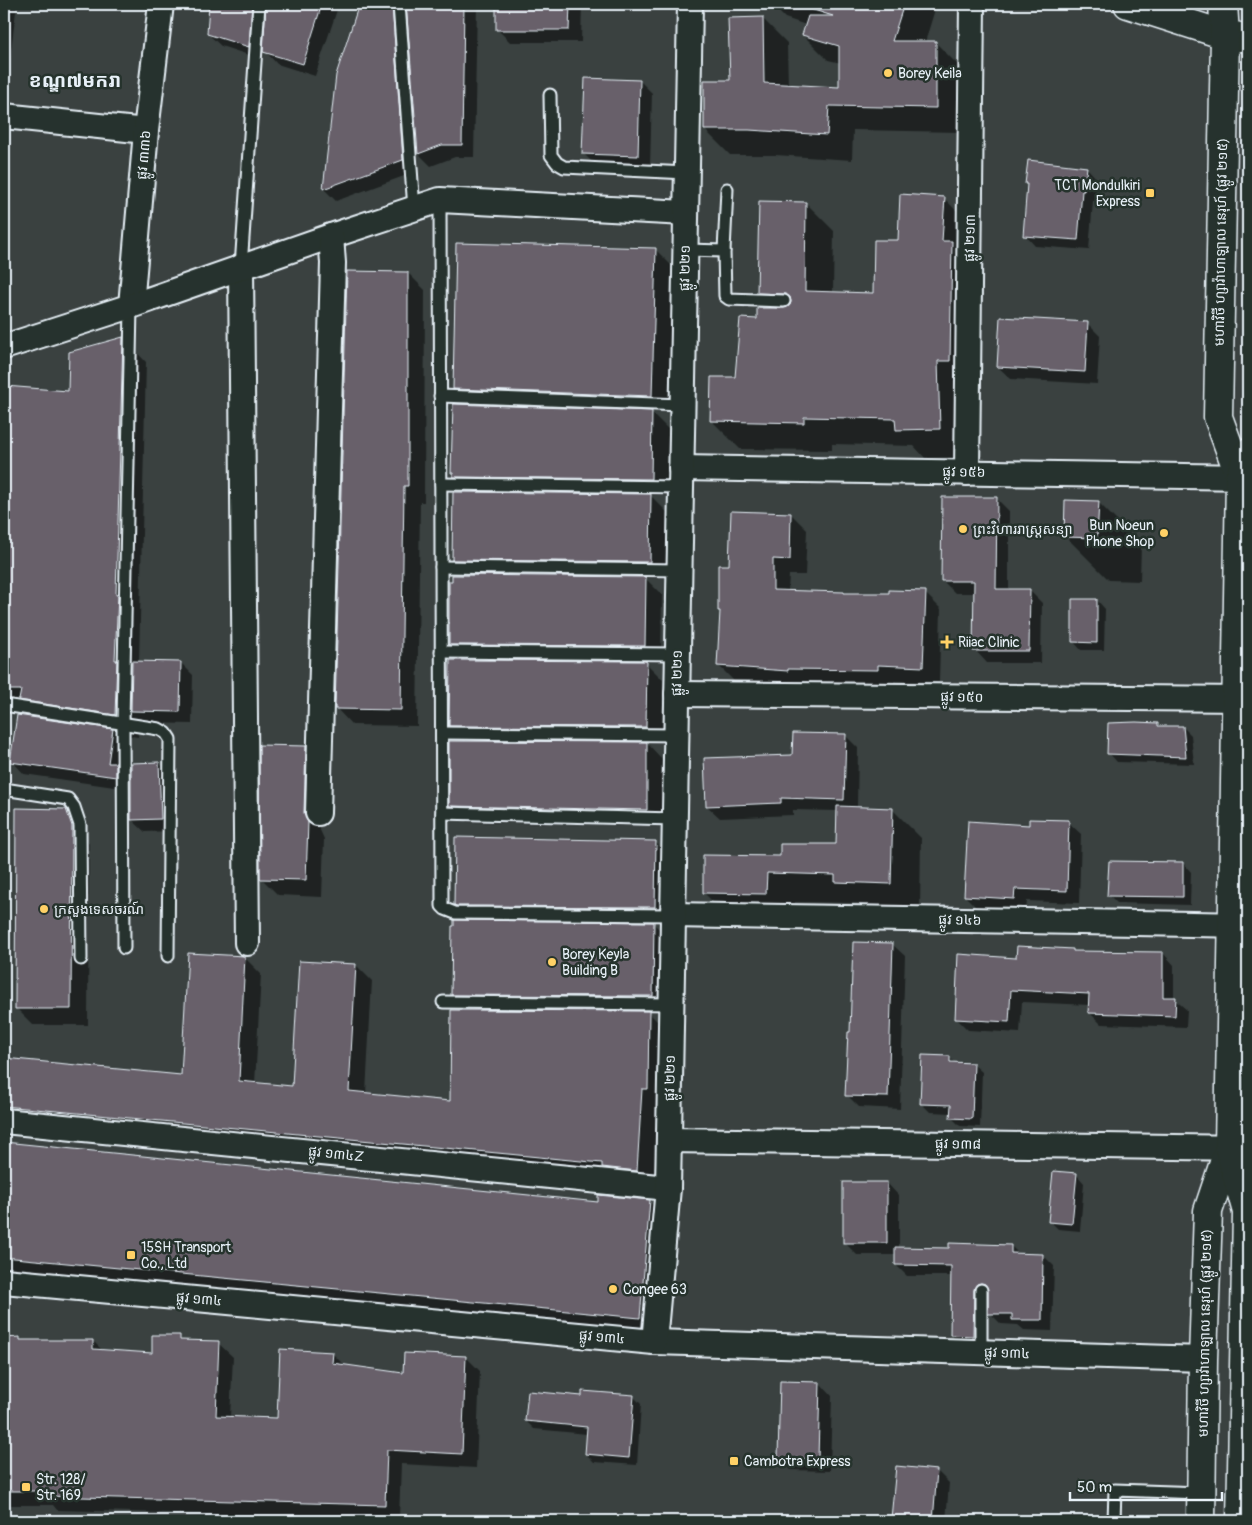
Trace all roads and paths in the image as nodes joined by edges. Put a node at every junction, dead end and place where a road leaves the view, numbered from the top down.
1 (161, 4) edge
2 (259, 4) edge
3 (399, 4) edge
4 (690, 4) edge
5 (972, 4) edge
6 (1128, 4) edge
7 (1223, 4) edge
8 (1237, 36) edge
9 (550, 96) dead end
10 (4, 116) edge
11 (146, 132) junction
12 (687, 173) junction
13 (726, 189) dead end
14 (440, 200) junction
15 (414, 208) junction
16 (686, 213) junction
17 (331, 236) junction
18 (686, 250) junction
19 (724, 251) junction
20 (241, 267) junction
21 (784, 300) dead end
22 (131, 306) junction
23 (4, 347) edge
24 (440, 396) junction
25 (682, 404) junction
26 (1246, 469) edge
27 (967, 472) junction
28 (680, 477) junction
29 (441, 484) junction
30 (441, 567) junction
31 (679, 570) junction
32 (441, 652) junction
33 (677, 654) junction
34 (676, 694) junction
35 (1242, 699) edge
36 (4, 705) edge
37 (123, 723) junction
38 (442, 733) junction
39 (676, 735) junction
40 (4, 790) edge
41 (318, 813) dead end
42 (442, 813) junction
43 (674, 819) junction
44 (672, 915) junction
45 (1241, 925) edge
46 (247, 943) dead end
47 (124, 948) dead end
48 (168, 956) dead end
49 (81, 958) dead end
50 (443, 1002) dead end
51 (671, 1004) junction
52 (4, 1121) edge
53 (669, 1140) junction
54 (1239, 1148) edge
55 (668, 1188) junction
56 (4, 1281) edge
57 (981, 1290) dead end
58 (654, 1342) junction
59 (981, 1352) junction
60 (1203, 1359) junction
61 (1246, 1362) edge
62 (1201, 1492) junction
63 (1114, 1521) edge
64 (1201, 1521) edge
65 (1241, 1521) edge

1 - 11 street, ផ្លូវ ៣៣៦
2 - 20 lane
3 - 15 lane
4 - 12 street, ផ្លូវ ២២១
5 - 27 street, ផ្លូវ ២១៣
6 - 8 main road
7 - 8 main road, មហាវិថី ហ្សាវ៉ាហាឡាល នេរុហ៍ (ផ្លូវ ២១៥)
8 - 26 main road, មហាវិថី ហ្សាវ៉ាហាឡាល នេរុហ៍ (ផ្លូវ ២១៥)
9 - 12 lane
10 - 11 street
11 - 22 street, ផ្លូវ ៣៣៦
12 - 16 street, ផ្លូវ ២២១
13 - 19 lane
14 - 15 street
14 - 16 street
14 - 24 lane
15 - 17 street
16 - 18 street, ផ្លូវ ២២១
17 - 20 street
17 - 41 street
18 - 19 lane
18 - 25 street, ផ្លូវ ២២១
19 - 21 lane
20 - 22 street
20 - 46 street
22 - 23 street
22 - 37 lane
24 - 25 lane
24 - 29 lane
25 - 28 street, ផ្លូវ ២២១
26 - 27 street, ផ្លូវ ១៥៦
26 - 35 main road, មហាវិថី ហ្សាវ៉ាហាឡាល នេរុហ៍ (ផ្លូវ ២១៥)
27 - 28 street, ផ្លូវ ១៥៦
28 - 29 lane
28 - 31 street, ផ្លូវ ២២១
29 - 30 lane
30 - 31 lane
30 - 32 lane
31 - 33 street, ផ្លូវ ២២១
32 - 33 lane
32 - 38 lane
33 - 34 street, ផ្លូវ ២២១
34 - 35 street, ផ្លូវ ១៥០
34 - 39 street, ផ្លូវ ២២១
35 - 45 main road, មហាវិថី ហ្សាវ៉ាហាឡាល នេរុហ៍ (ផ្លូវ ២១៥)
36 - 37 lane
37 - 47 lane
37 - 48 lane
38 - 39 lane
38 - 42 lane
39 - 43 street, ផ្លូវ ២២១
40 - 49 lane
42 - 43 lane
42 - 44 lane
43 - 44 street, ផ្លូវ ២២១
44 - 45 street, ផ្លូវ ១៤៦
44 - 51 street, ផ្លូវ ២២១
45 - 54 main road, មហាវិថី ហ្សាវ៉ាហាឡាល នេរុហ៍ (ផ្លូវ ២១៥)
50 - 51 lane
51 - 53 street, ផ្លូវ ២២១
52 - 55 street, ផ្លូវ ១៣៤Z
53 - 54 street, ផ្លូវ ១៣៨
53 - 55 street, ផ្លូវ ២២១
54 - 60 main road, មហាវិថី ហ្សាវ៉ាហាឡាល នេរុហ៍ (ផ្លូវ ២១៥)
54 - 61 main road, មហាវិថី ហ្សាវ៉ាហាឡាល នេរុហ៍ (ផ្លូវ ២១៥)
55 - 58 street, ផ្លូវ ២២១
56 - 58 street, ផ្លូវ ១៣៤
57 - 59 lane
58 - 59 street, ផ្លូវ ១៣៤
59 - 60 street, ផ្លូវ ១៣៤
60 - 62 main road, មហាវិថី ហ្សាវ៉ាហាឡាល នេរុហ៍ (ផ្លូវ ២១៥)
61 - 65 main road, មហាវិថី ហ្សាវ៉ាហាឡាល នេរុហ៍ (ផ្លូវ ២១៥)
62 - 63 lane
62 - 64 main road, មហាវិថី ហ្សាវ៉ាហាឡាល នេរុហ៍ (ផ្លូវ ២១៥)

